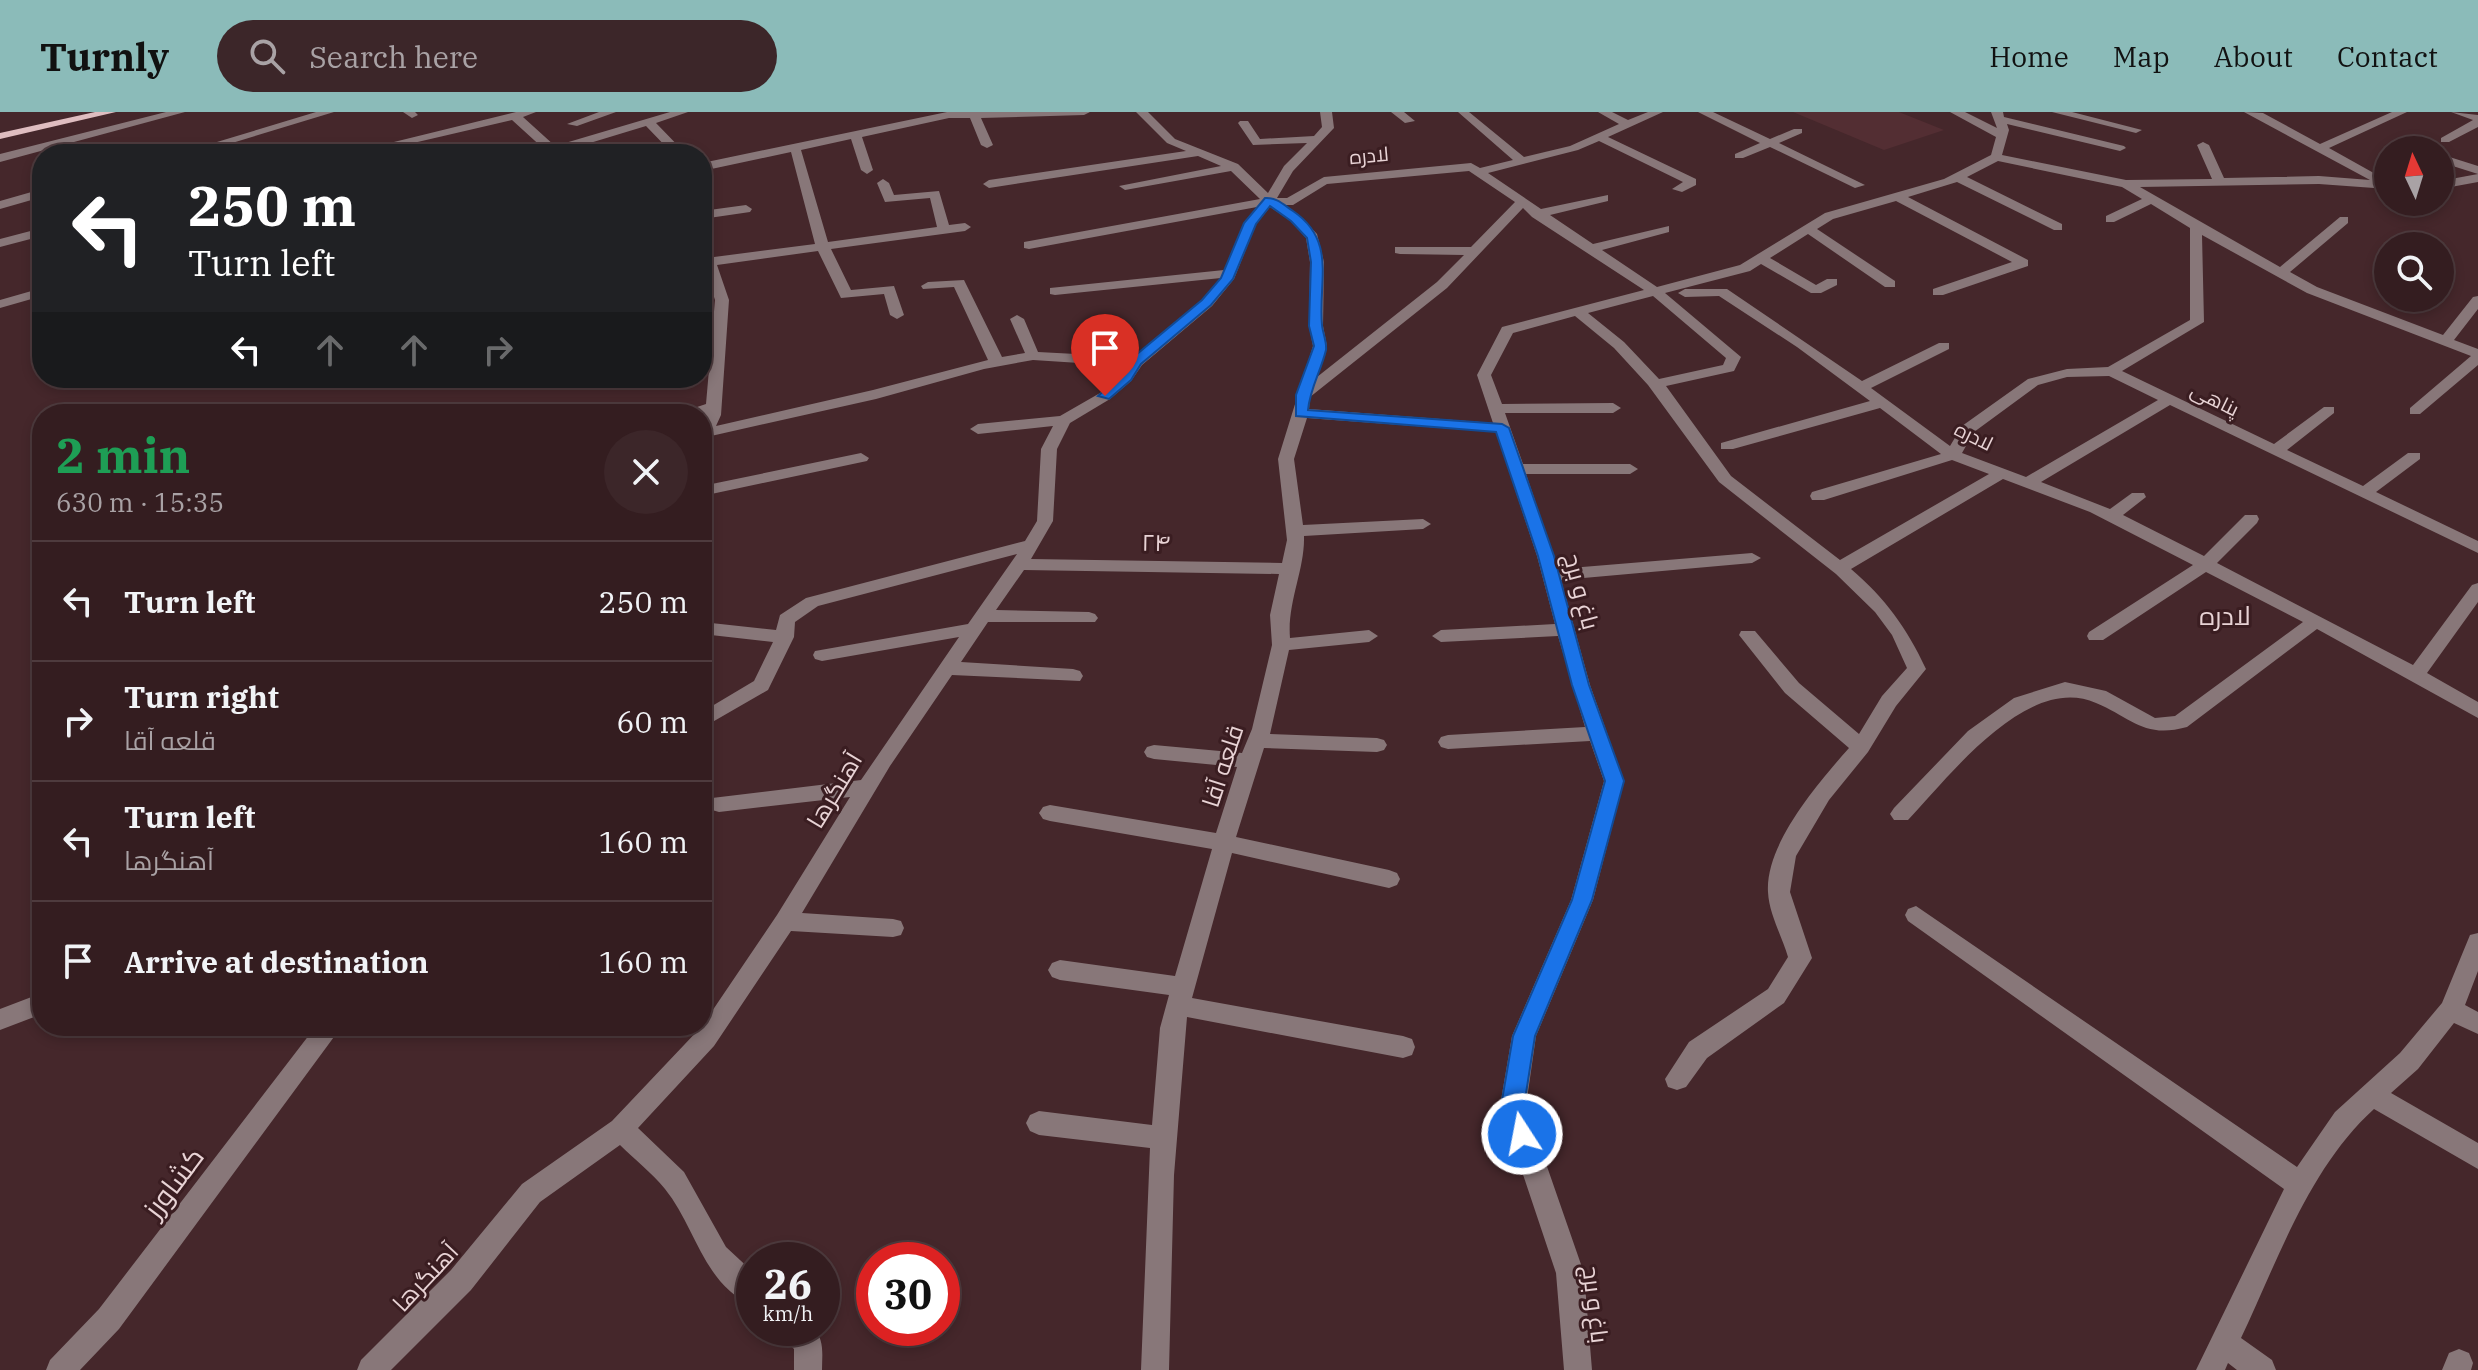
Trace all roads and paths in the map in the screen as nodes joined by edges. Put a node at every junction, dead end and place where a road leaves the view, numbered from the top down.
1 (79, 112) edge
2 (110, 112) edge
3 (179, 112) edge
4 (328, 112) edge
5 (530, 112) edge
6 (610, 112) edge
7 (622, 112) edge
8 (682, 112) edge
9 (1084, 112) edge
10 (1142, 112) edge
11 (1326, 112) edge
12 (1397, 112) edge
13 (1604, 112) edge
14 (1657, 112) edge
15 (1704, 112) edge
16 (1956, 112) edge
17 (2058, 112) edge
18 (2250, 112) edge
19 (2401, 112) edge
20 (2457, 112) edge
21 (974, 113) edge
22 (1463, 113) edge
23 (1998, 115) edge
24 (516, 117) junction
25 (2478, 120) edge
26 (1409, 121) dead end
27 (1244, 123) dead end
28 (573, 124) dead end
29 (643, 125) junction
30 (1628, 125) junction
31 (0, 129) edge
32 (2136, 130) dead end
33 (1798, 131) dead end
34 (855, 134) junction
35 (2001, 135) junction
36 (0, 136) edge
37 (2452, 136) edge
38 (1599, 137) junction
39 (1316, 139) junction
40 (1768, 143) junction
41 (54, 144) edge
42 (227, 144) edge
43 (396, 144) edge
44 (540, 144) edge
45 (575, 144) edge
46 (667, 144) edge
47 (987, 145) dead end
48 (2203, 145) dead end
49 (795, 147) junction
50 (2120, 148) dead end
51 (2320, 148) junction
52 (32, 150) edge
53 (1201, 152) junction
54 (1739, 156) dead end
55 (1996, 157) junction
56 (0, 158) edge
57 (1522, 161) junction
58 (2454, 162) edge
59 (712, 165) edge
60 (1234, 167) junction
61 (867, 170) dead end
62 (2478, 170) edge
63 (1478, 172) junction
64 (2374, 176) edge
65 (1957, 177) junction
66 (2478, 178) edge
67 (2220, 182) junction
68 (2454, 182) edge
69 (883, 183) dead end
70 (989, 184) dead end
71 (2126, 184) junction
72 (2374, 184) edge
73 (1859, 185) dead end
74 (1125, 186) dead end
75 (1678, 189) dead end
76 (32, 196) edge
77 (1899, 197) junction
78 (1604, 198) dead end
79 (2151, 199) junction
80 (1269, 201) junction
81 (1521, 203) junction
82 (0, 205) edge
83 (746, 209) dead end
84 (712, 214) edge
85 (1536, 214) junction
86 (2110, 219) dead end
87 (2344, 220) dead end
88 (2196, 226) junction
89 (965, 227) dead end
90 (2058, 227) dead end
91 (944, 229) junction
92 (1665, 229) dead end
93 (1809, 229) junction
94 (32, 235) edge
95 (0, 243) edge
96 (822, 245) junction
97 (1029, 245) dead end
98 (1590, 249) junction
99 (1400, 250) dead end
100 (1475, 251) junction
101 (1761, 258) junction
102 (712, 262) edge
103 (712, 268) edge
104 (1230, 273) junction
105 (2281, 273) junction
106 (1832, 282) dead end
107 (0, 284) edge
108 (1890, 284) dead end
109 (928, 286) dead end
110 (1055, 291) dead end
111 (1938, 292) dead end
112 (1657, 293) junction
113 (32, 295) edge
114 (2478, 300) edge
115 (4, 303) edge
116 (1578, 312) junction
117 (897, 315) dead end
118 (1017, 319) dead end
119 (2445, 342) junction
120 (1944, 346) dead end
121 (1033, 356) junction
122 (2478, 356) edge
123 (1136, 362) junction
124 (997, 363) junction
125 (2111, 371) junction
126 (1656, 384) junction
127 (1861, 387) junction
128 (2170, 399) junction
129 (1882, 403) junction
130 (1302, 404) junction
131 (713, 407) edge
132 (1613, 408) dead end
133 (2329, 410) dead end
134 (2415, 411) dead end
135 (1499, 418) junction
136 (1064, 420) junction
137 (978, 429) dead end
138 (712, 433) edge
139 (1727, 446) dead end
140 (2276, 450) junction
141 (1953, 455) junction
142 (2414, 456) dead end
143 (861, 458) dead end
144 (1516, 469) junction
145 (1630, 469) dead end
146 (2002, 473) junction
147 (2027, 483) junction
148 (712, 489) edge
149 (2365, 493) junction
150 (1818, 496) dead end
151 (2138, 497) dead end
152 (2111, 516) junction
153 (2251, 519) dead end
154 (1423, 524) dead end
155 (1294, 531) junction
156 (2478, 548) edge
157 (1026, 554) junction
158 (1752, 558) dead end
159 (2206, 564) junction
160 (1291, 569) junction
161 (1837, 569) junction
162 (1551, 575) junction
163 (2478, 589) edge
164 (1089, 618) dead end
165 (2316, 621) junction
166 (977, 623) junction
167 (712, 629) edge
168 (1566, 630) junction
169 (1748, 635) dead end
170 (1369, 636) dead end
171 (1441, 636) dead end
172 (2096, 636) dead end
173 (785, 637) junction
174 (1281, 645) junction
175 (822, 655) dead end
176 (946, 668) junction
177 (2416, 675) junction
178 (1073, 676) dead end
179 (2478, 711) edge
180 (712, 715) edge
181 (1597, 733) junction
182 (1257, 741) junction
183 (1448, 742) dead end
184 (1377, 745) dead end
185 (1861, 747) junction
186 (1154, 752) dead end
187 (1249, 761) junction
188 (867, 787) junction
189 (719, 804) dead end
190 (1050, 813) dead end
191 (1901, 814) dead end
192 (1226, 843) junction
193 (1389, 879) dead end
194 (1916, 915) dead end
195 (785, 921) junction
196 (893, 928) dead end
197 (2478, 942) edge
198 (1060, 970) dead end
199 (1180, 996) junction
200 (32, 1007) edge
201 (2451, 1009) junction
202 (0, 1020) edge
203 (2478, 1024) edge
204 (712, 1029) edge
205 (322, 1036) edge
206 (707, 1036) edge
207 (1403, 1047) dead end
208 (1677, 1079) dead end
209 (2372, 1095) junction
210 (1039, 1123) dead end
211 (621, 1129) junction
212 (1164, 1138) junction
213 (2478, 1157) edge
214 (2300, 1185) junction
215 (736, 1275) edge
216 (2224, 1343) junction
217 (808, 1346) edge
218 (60, 1370) edge
219 (371, 1370) edge
220 (808, 1370) edge
221 (1155, 1370) edge
222 (1578, 1370) edge
223 (2210, 1370) edge
224 (2262, 1370) edge

1 - 31 main road
2 - 36 main road
3 - 41 street
4 - 42 street
5 - 24 street
6 - 28 street
7 - 29 street
8 - 29 street
9 - 21 street
10 - 53 street, قلعه آقا
11 - 39 street
12 - 26 street
13 - 30 street
14 - 30 street, لادره
15 - 40 street
16 - 35 street
17 - 32 street
18 - 51 street
19 - 51 street
20 - 25 street
21 - 34 street
21 - 47 street
22 - 57 street
23 - 35 street
23 - 50 street
24 - 43 street
24 - 44 street
25 - 37 street
27 - 39 street
29 - 45 street
29 - 46 street
30 - 38 street, لادره
33 - 40 street
34 - 49 street
34 - 61 street
35 - 55 street
38 - 57 street, لادره
38 - 75 street
39 - 80 street
40 - 54 street
40 - 73 street
48 - 67 street
49 - 59 street
49 - 96 street
51 - 64 street
52 - 56 street
53 - 60 street, قلعه آقا
53 - 70 street
55 - 65 street, باغ و برج
55 - 71 street
57 - 63 street, لادره
58 - 62 street
60 - 74 street
60 - 80 street, قلعه آقا
63 - 80 street, لادره
63 - 81 street
65 - 77 street, باغ و برج
65 - 90 street
66 - 68 street
67 - 71 street
67 - 72 street
69 - 91 street
71 - 79 street
76 - 82 street
77 - 93 street, باغ و برج
77 - 111 street
78 - 85 street
79 - 86 street
79 - 88 street
80 - 97 street, لادره
80 - 104 street
80 - 130 street, قلعه آقا
81 - 85 street
81 - 100 street
83 - 84 street
85 - 98 street
87 - 105 street
88 - 105 street
88 - 125 street
89 - 91 street
91 - 96 street
92 - 98 street
93 - 101 street, باغ و برج
93 - 108 street
94 - 95 street
96 - 102 street
96 - 117 street
98 - 112 street
99 - 100 street
100 - 130 street
101 - 106 street
101 - 112 street, باغ و برج
103 - 131 street
104 - 110 street
104 - 123 street
105 - 119 street
107 - 115 street
109 - 124 street
112 - 116 street, باغ و برج
112 - 126 street
112 - 127 street, لادره
113 - 115 street
114 - 119 street
116 - 126 street
116 - 135 street, باغ و برج
118 - 121 street
119 - 122 street
120 - 127 street
121 - 123 street
121 - 124 street
122 - 134 street
123 - 136 street
124 - 138 street
125 - 128 street, پناهی
125 - 141 street
126 - 161 street
127 - 129 street, لادره
128 - 140 street, پناهی
128 - 147 street
129 - 139 street
129 - 141 street, لادره
130 - 135 street
130 - 155 street, قلعه آقا
132 - 135 street
133 - 140 street
135 - 144 street, باغ و برج
136 - 137 street
136 - 157 street, آهنگرها
140 - 149 street, پناهی
141 - 146 street, لادره
141 - 150 street
142 - 149 street
143 - 148 street
144 - 145 street
144 - 162 street, باغ و برج
146 - 147 street, لادره
146 - 161 street
147 - 152 street, لادره
149 - 156 street, پناهی
151 - 152 street
152 - 159 street, لادره
153 - 159 street
154 - 155 street
155 - 160 street, قلعه آقا
157 - 160 street, ۲۴
157 - 166 street, آهنگرها
157 - 173 street, ۲۴
158 - 162 street
159 - 165 street, لادره
159 - 172 street
160 - 174 street, قلعه آقا
161 - 185 street
162 - 168 street, باغ و برج
163 - 177 street
164 - 166 street
165 - 177 street, لادره
165 - 191 street
166 - 175 street
166 - 176 street, آهنگرها
167 - 173 street
168 - 171 street
168 - 181 street, باغ و برج
169 - 185 street
170 - 174 street
173 - 180 street
174 - 182 street, قلعه آقا
176 - 178 street
176 - 188 street, آهنگرها
177 - 179 street, لادره
181 - 183 street
181 - 222 street, باغ و برج
182 - 184 street
182 - 187 street, قلعه آقا
185 - 208 street
186 - 187 street
187 - 192 street, قلعه آقا
188 - 189 street
188 - 195 street, آهنگرها
190 - 192 street
192 - 193 street
192 - 199 street, قلعه آقا
194 - 214 street
195 - 196 street
195 - 204 street, آهنگرها
197 - 201 street
198 - 199 street
199 - 207 street
199 - 212 street, قلعه آقا
200 - 202 street
201 - 203 street
201 - 209 street
205 - 218 street, کشاورز
206 - 211 street, آهنگرها
209 - 213 street
209 - 214 street
210 - 212 street
211 - 215 street
211 - 219 street, آهنگرها
212 - 221 street, قلعه آقا
214 - 216 street
216 - 223 street
216 - 224 street
217 - 220 street

